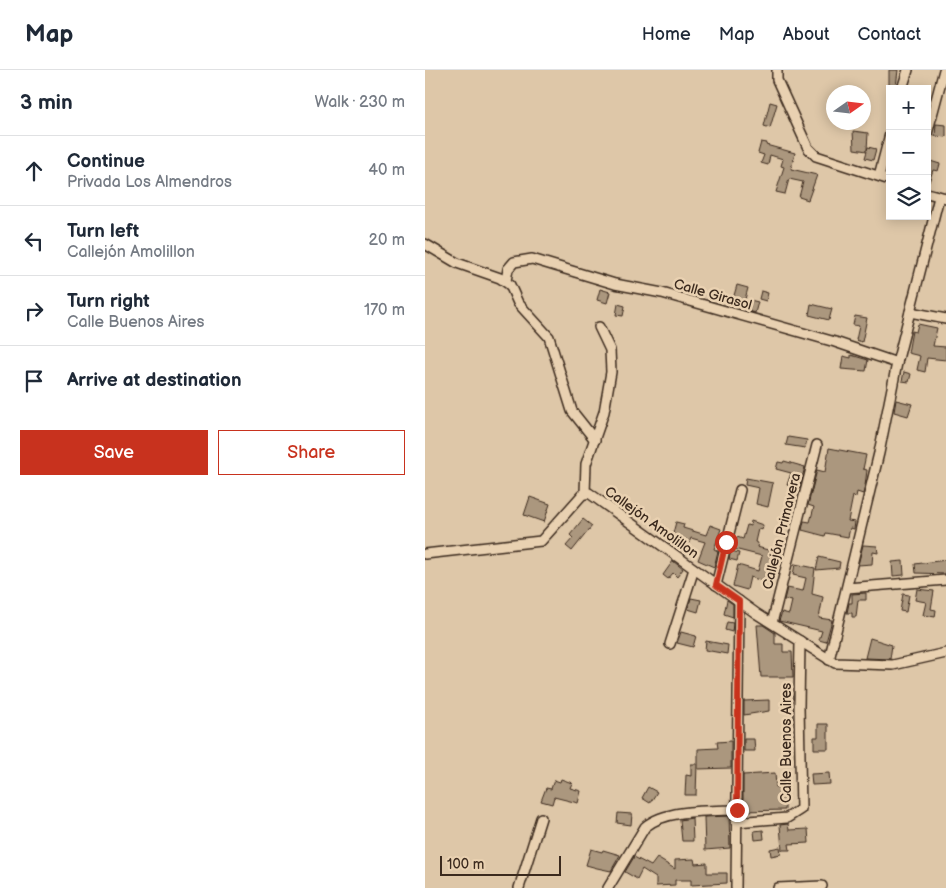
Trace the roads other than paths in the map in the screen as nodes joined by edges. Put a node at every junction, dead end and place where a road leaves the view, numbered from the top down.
1 (777, 70) edge
2 (908, 70) edge
3 (944, 70) edge
4 (903, 85) edge
5 (928, 130) edge
6 (886, 149) edge
7 (879, 176) junction
8 (886, 179) edge
9 (931, 194) edge
10 (943, 198) edge
11 (425, 244) edge
12 (506, 281) junction
13 (910, 312) junction
14 (946, 319) edge
15 (599, 327) dead end
16 (897, 363) junction
17 (595, 440) junction
18 (817, 446) dead end
19 (739, 490) dead end
20 (585, 493) junction
21 (425, 554) edge
22 (694, 569) junction
23 (946, 580) edge
24 (716, 585) junction
25 (847, 588) junction
26 (739, 601) junction
27 (772, 623) junction
28 (800, 641) junction
29 (670, 644) dead end
30 (946, 653) edge
31 (829, 660) junction
32 (737, 810) junction
33 (541, 818) dead end
34 (736, 822) junction
35 (823, 886) dead end
36 (519, 888) edge
37 (608, 888) edge
38 (736, 888) edge
39 (778, 888) edge

1 - 7 street
2 - 4 street
3 - 5 street
6 - 7 street
7 - 8 street
9 - 10 street
10 - 13 street
11 - 12 street
12 - 16 street, Calle Girasol
12 - 17 street
13 - 14 street
13 - 16 street
15 - 17 street
16 - 25 street
17 - 20 street
18 - 27 street, Callejón Primavera
19 - 24 street
20 - 21 street, Callejón Amolillon
20 - 22 street, Callejón Amolillon
22 - 24 street, Callejón Amolillon
22 - 29 street
23 - 25 street
24 - 26 street, Callejón Amolillon
25 - 31 street
26 - 27 street, Callejón Amolillon
26 - 32 street
27 - 28 street, Callejón Amolillon
28 - 31 street, Callejón Amolillon
28 - 34 street, Calle Buenos Aires
30 - 31 street, Callejón Amolillon
32 - 34 street
32 - 37 street
33 - 36 street
34 - 38 street
35 - 39 street

